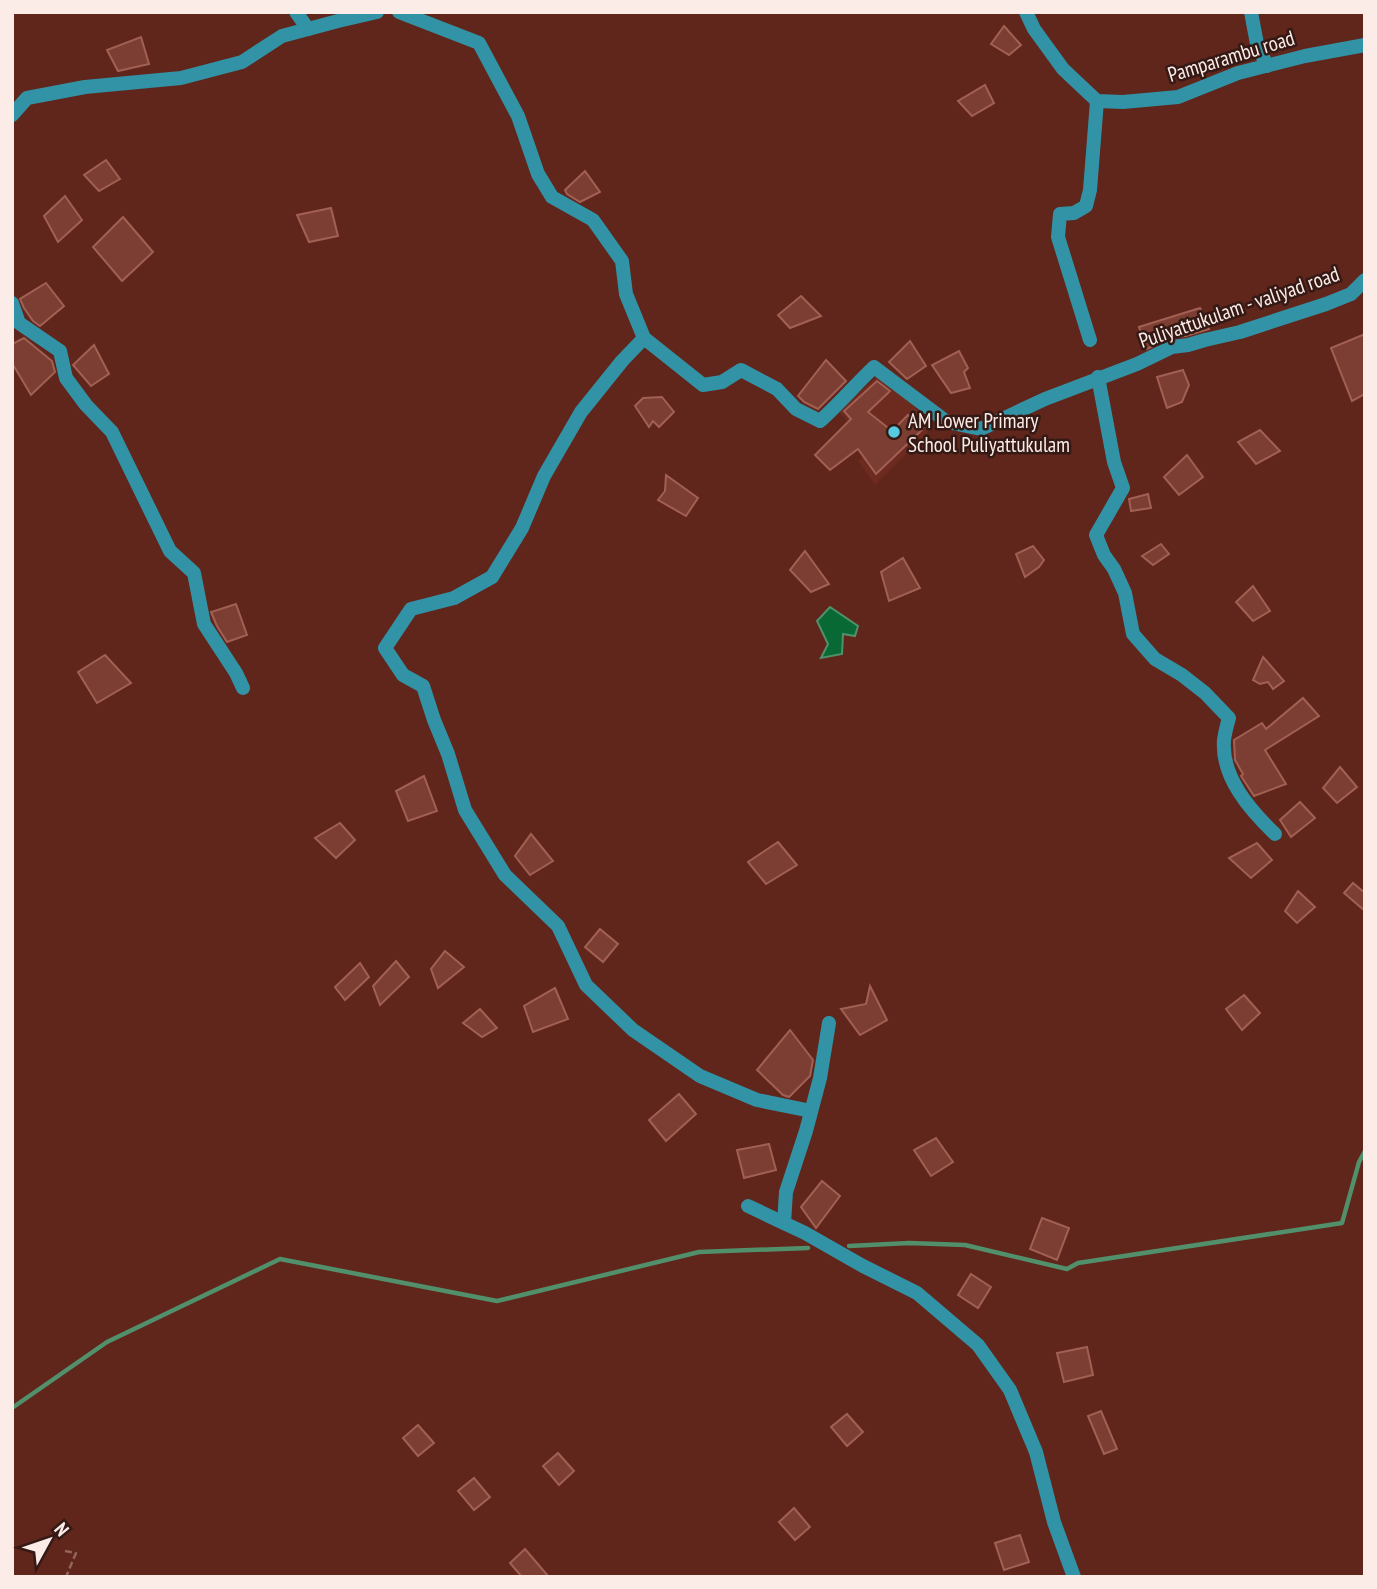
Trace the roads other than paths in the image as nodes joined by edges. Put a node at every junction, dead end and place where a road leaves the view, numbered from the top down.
1 (296, 12) edge
2 (377, 12) edge
3 (399, 12) edge
4 (1026, 12) edge
5 (1251, 12) edge
6 (308, 29) junction
7 (1365, 45) edge
8 (1267, 66) junction
9 (1097, 101) junction
10 (12, 114) edge
11 (1365, 280) edge
12 (12, 303) edge
13 (644, 338) junction
14 (1090, 340) dead end
15 (1098, 377) junction
16 (243, 688) dead end
17 (1275, 834) dead end
18 (829, 1023) dead end
19 (811, 1111) junction
20 (748, 1206) dead end
21 (784, 1223) junction
22 (1074, 1577) edge

1 - 6 street
2 - 6 street
3 - 13 street
4 - 9 street
5 - 8 street
6 - 10 street
7 - 8 street, Pamparambu road
8 - 9 street, Pamparambu road
9 - 14 street
11 - 15 street, Puliyattukulam - valiyad road
12 - 16 street
13 - 15 street, Puliyattukulam - valiyad road
13 - 19 street
15 - 17 street
18 - 19 street
19 - 21 street
20 - 21 street
21 - 22 street

